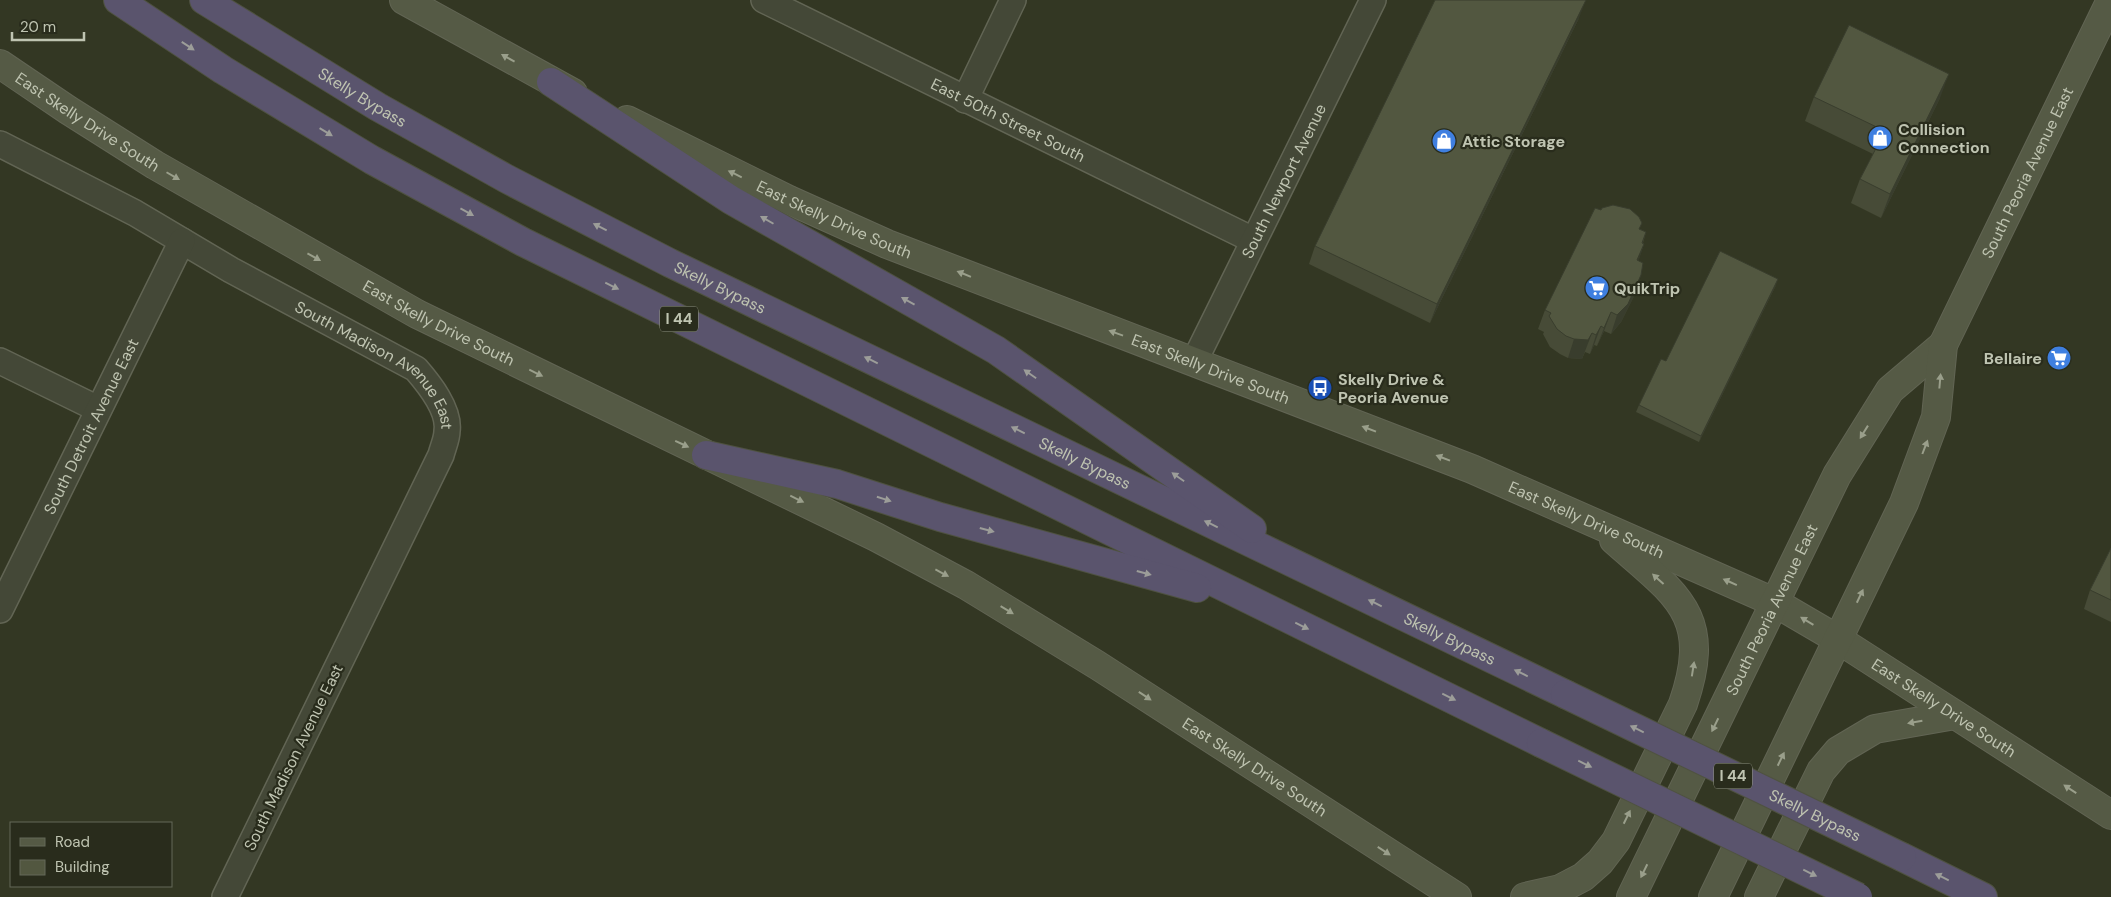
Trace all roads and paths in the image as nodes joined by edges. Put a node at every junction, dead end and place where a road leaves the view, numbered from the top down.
1 (118, 0) edge
2 (204, 0) edge
3 (404, 0) edge
4 (764, 0) edge
5 (1014, 0) edge
6 (1373, 0) edge
7 (2111, 0) edge
8 (0, 64) edge
9 (550, 82) junction
10 (964, 100) junction
11 (0, 144) edge
12 (1253, 240) junction
13 (182, 241) junction
14 (1943, 345) junction
15 (0, 361) edge
16 (1194, 362) junction
17 (98, 409) junction
18 (706, 455) junction
19 (1596, 524) junction
20 (1318, 575) junction
21 (1774, 602) junction
22 (1259, 605) junction
23 (0, 610) edge
24 (1839, 640) junction
25 (1955, 715) junction
26 (2111, 815) edge
27 (225, 897) edge
28 (1457, 897) edge
29 (1525, 897) edge
30 (1631, 897) edge
31 (1713, 897) edge
32 (1759, 897) edge
33 (1858, 897) edge
34 (1983, 897) edge

1 -> 22 highway, I 44
20 -> 2 highway, Skelly Bypass / I 44
9 -> 3 main road, East Skelly Drive South
4 - 10 street, East 50th Street South
5 - 10 street
6 - 12 street, South Newport Avenue
7 - 14 main road, South Peoria Avenue East
8 -> 18 main road, East Skelly Drive South
16 -> 9 main road, East Skelly Drive South
20 -> 9 highway
10 - 12 street, East 50th Street South
11 - 13 street, South Madison Avenue East
12 - 16 street, South Newport Avenue
13 - 17 street, South Detroit Avenue East
13 - 27 street, South Madison Avenue East
14 -> 21 main road, South Peoria Avenue East
24 -> 14 main road, South Peoria Avenue East
15 - 17 street
19 -> 16 main road, East Skelly Drive South
17 - 23 street, South Detroit Avenue East
18 -> 22 highway
18 -> 28 main road, East Skelly Drive South
21 -> 19 main road, East Skelly Drive South
29 -> 19 main road
34 -> 20 highway, Skelly Bypass / I 44, bridge
24 -> 21 main road, East Skelly Drive South
21 -> 30 main road, South Peoria Avenue East
22 -> 33 highway, I 44, bridge
24 - 25 main road, East Skelly Drive South
31 -> 24 main road, South Peoria Avenue East
26 -> 25 main road, East Skelly Drive South
25 -> 32 main road

